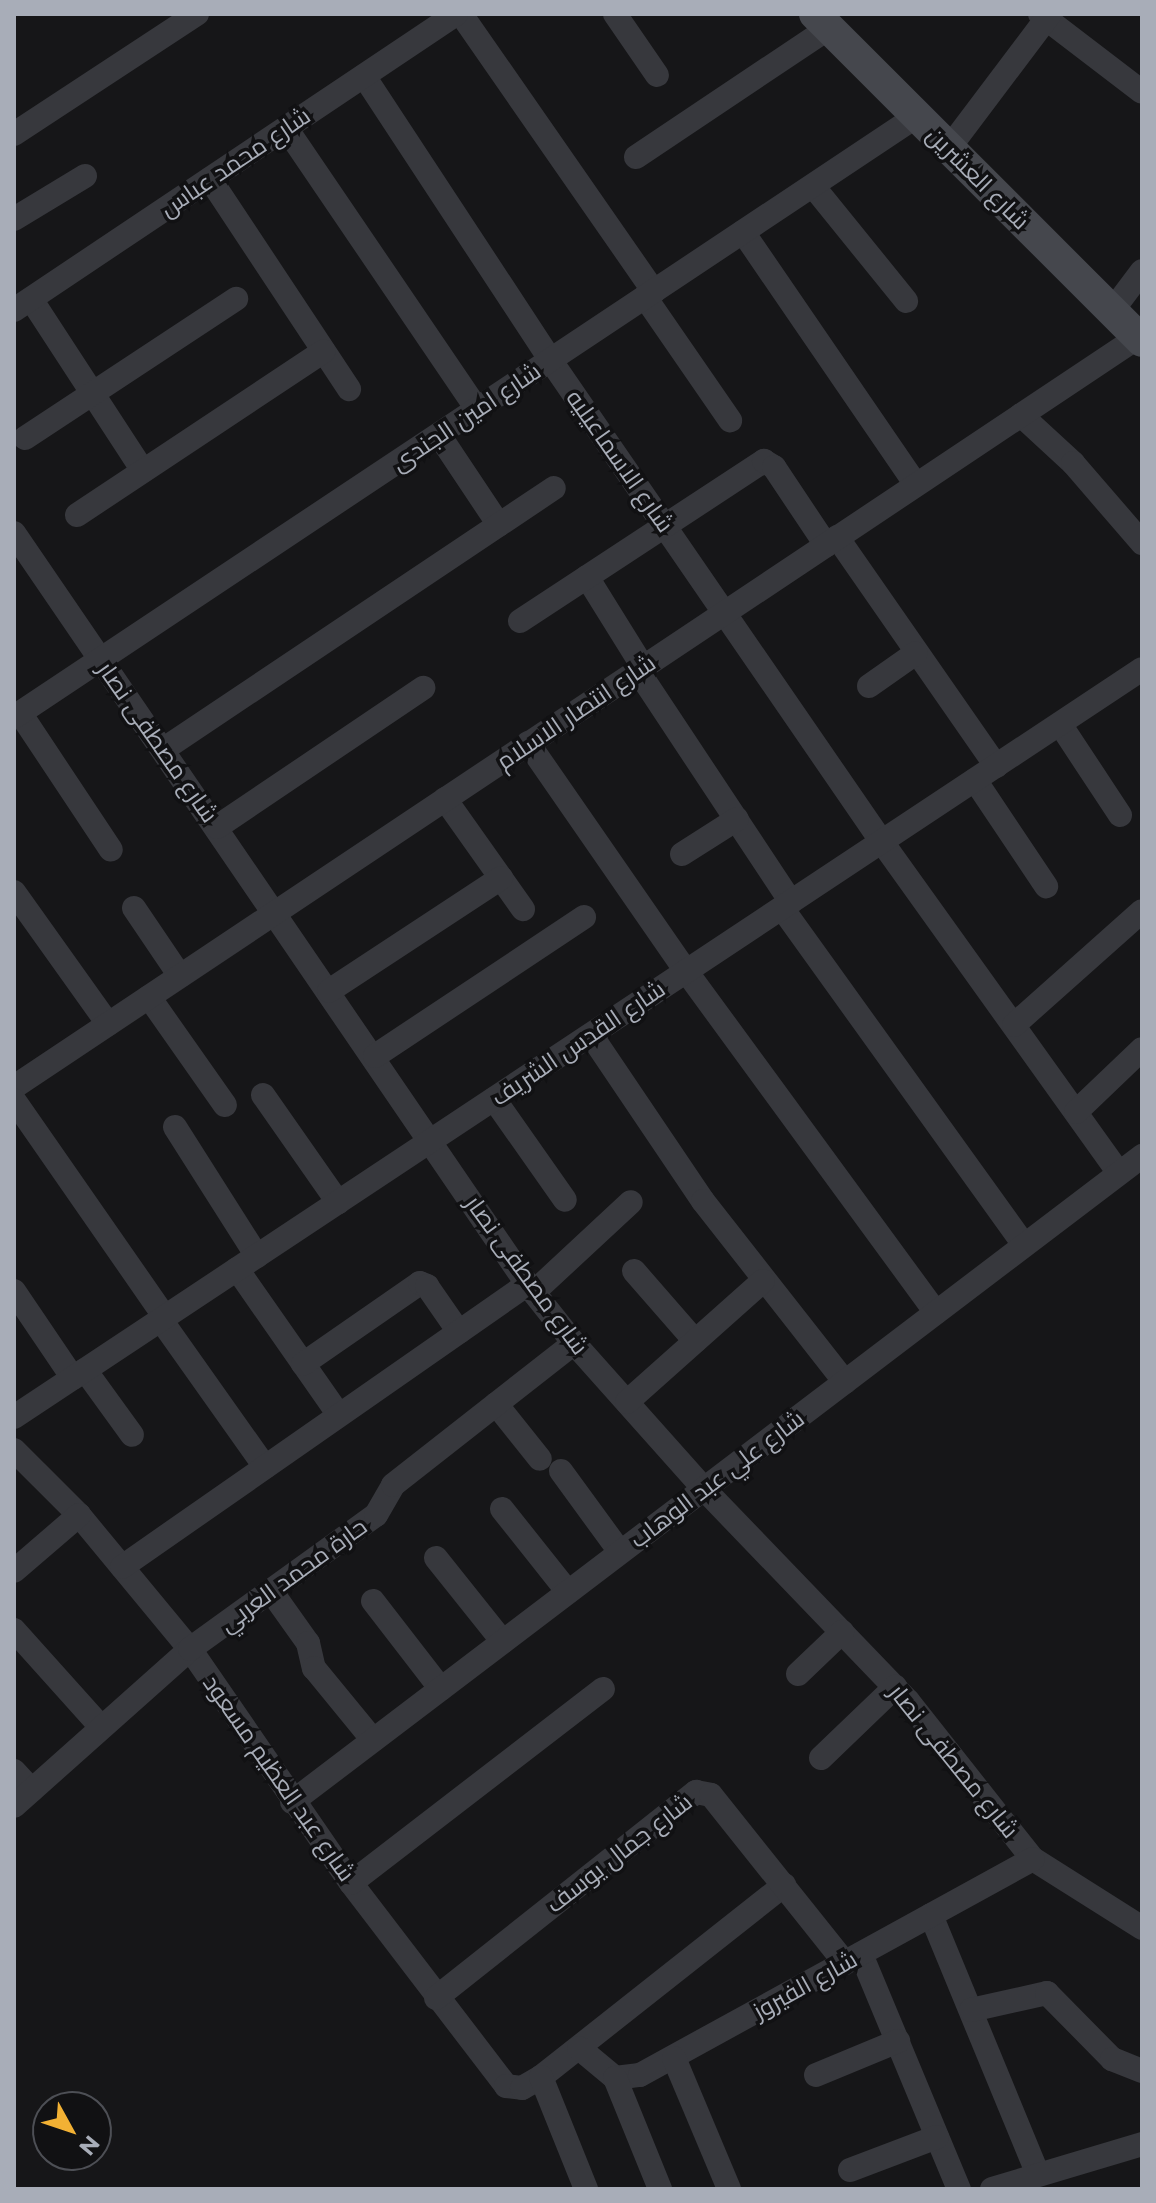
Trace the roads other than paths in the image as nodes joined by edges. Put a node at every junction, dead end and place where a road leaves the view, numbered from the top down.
1 (197, 14) edge
2 (458, 14) edge
3 (615, 14) edge
4 (1045, 16) edge
5 (822, 21) edge
6 (163, 23) edge
7 (657, 75) dead end
8 (364, 76) junction
9 (1142, 92) edge
10 (917, 116) junction
11 (286, 128) junction
12 (14, 134) edge
13 (949, 148) junction
14 (636, 157) dead end
15 (85, 176) dead end
16 (210, 179) junction
17 (813, 186) junction
18 (14, 219) edge
19 (743, 232) junction
20 (1142, 271) edge
21 (650, 294) junction
22 (236, 299) dead end
23 (21, 301) edge
24 (906, 301) dead end
25 (1112, 311) junction
26 (1140, 339) edge
27 (324, 351) junction
28 (551, 361) junction
29 (349, 389) dead end
30 (92, 394) junction
31 (477, 409) junction
32 (1021, 415) junction
33 (730, 420) dead end
34 (439, 435) junction
35 (25, 438) dead end
36 (143, 471) junction
37 (916, 485) junction
38 (554, 488) dead end
39 (77, 515) dead end
40 (499, 525) junction
41 (664, 526) junction
42 (832, 541) junction
43 (1142, 543) edge
44 (18, 548) edge
45 (587, 577) junction
46 (724, 613) junction
47 (520, 621) dead end
48 (916, 653) junction
49 (101, 659) junction
50 (640, 669) junction
51 (1142, 669) edge
52 (869, 686) dead end
53 (423, 688) dead end
54 (17, 715) edge
55 (1060, 724) junction
56 (528, 743) junction
57 (164, 749) junction
58 (996, 766) junction
59 (975, 780) junction
60 (445, 799) junction
61 (1120, 815) dead end
62 (737, 819) junction
63 (217, 827) junction
64 (882, 842) junction
65 (111, 850) dead end
66 (682, 854) dead end
67 (501, 878) junction
68 (1046, 886) dead end
69 (14, 892) edge
70 (787, 905) junction
71 (134, 908) dead end
72 (523, 909) dead end
73 (1142, 911) edge
74 (275, 912) junction
75 (584, 917) dead end
76 (686, 971) junction
77 (180, 976) junction
78 (329, 991) junction
79 (149, 997) junction
80 (108, 1024) junction
81 (1014, 1025) junction
82 (591, 1035) junction
83 (1142, 1049) edge
84 (375, 1056) junction
85 (14, 1087) edge
86 (263, 1095) dead end
87 (494, 1099) junction
88 (14, 1100) edge
89 (225, 1105) dead end
90 (1076, 1112) junction
91 (175, 1127) dead end
92 (432, 1140) junction
93 (1142, 1156) edge
94 (1119, 1173) junction
95 (565, 1200) dead end
96 (338, 1202) junction
97 (631, 1202) dead end
98 (1024, 1245) junction
99 (247, 1262) junction
100 (634, 1271) dead end
101 (763, 1281) junction
102 (531, 1288) junction
103 (14, 1291) edge
104 (936, 1312) junction
105 (163, 1318) junction
106 (459, 1332) junction
107 (695, 1341) junction
108 (574, 1343) junction
109 (303, 1364) junction
110 (79, 1374) junction
111 (845, 1382) junction
112 (627, 1402) junction
113 (496, 1404) junction
114 (339, 1415) junction
115 (14, 1417) edge
116 (132, 1435) dead end
117 (14, 1450) edge
118 (265, 1467) junction
119 (704, 1489) junction
120 (502, 1509) dead end
121 (79, 1515) junction
122 (620, 1552) junction
123 (436, 1558) dead end
124 (122, 1567) junction
125 (14, 1571) edge
126 (271, 1591) junction
127 (568, 1592) junction
128 (373, 1601) dead end
129 (14, 1630) edge
130 (842, 1632) junction
131 (503, 1642) junction
132 (190, 1649) junction
133 (798, 1674) dead end
134 (895, 1687) junction
135 (441, 1689) junction
136 (603, 1689) dead end
137 (101, 1727) junction
138 (373, 1740) junction
139 (821, 1758) dead end
140 (14, 1771) edge
141 (23, 1798) edge
142 (292, 1802) junction
143 (1033, 1859) junction
144 (351, 1883) junction
145 (784, 1885) junction
146 (931, 1915) junction
147 (1142, 1928) edge
148 (853, 1958) junction
149 (436, 1998) junction
150 (971, 2010) junction
151 (898, 2041) junction
152 (579, 2048) junction
153 (674, 2058) junction
154 (1142, 2071) edge
155 (816, 2075) dead end
156 (541, 2077) junction
157 (615, 2078) junction
158 (937, 2137) junction
159 (1142, 2144) edge
160 (850, 2170) dead end
161 (1037, 2172) junction
162 (586, 2189) edge
163 (660, 2189) edge
164 (729, 2189) edge
165 (959, 2189) edge
166 (992, 2189) edge

1 - 6 street
2 - 8 street, شارع محمد عباس
2 - 21 street
3 - 7 street
4 - 9 street
4 - 13 street
5 - 10 main road, شارع العشرين
5 - 14 street
6 - 12 street
8 - 11 street, شارع محمد عباس
8 - 28 street, شارع الاسماعيليه
10 - 13 main road, شارع العشرين
10 - 17 street, شارع امين الجندى
11 - 16 street, شارع محمد عباس
11 - 31 street
13 - 25 main road, شارع العشرين
15 - 18 street
16 - 23 street, شارع محمد عباس
16 - 27 street
17 - 19 street, شارع امين الجندى
17 - 24 street
19 - 21 street, شارع امين الجندى
19 - 37 street
20 - 25 street
21 - 28 street, شارع امين الجندى
21 - 33 street
22 - 30 street
23 - 30 street
25 - 26 main road, شارع العشرين
26 - 32 street, شارع انتصار الاسلام
27 - 29 street
27 - 36 street
28 - 31 street, شارع امين الجندى
28 - 41 street, شارع الاسماعيليه
30 - 35 street
30 - 36 street
31 - 34 street, شارع امين الجندى
32 - 37 street, شارع انتصار الاسلام
32 - 43 street
34 - 40 street
34 - 49 street, شارع امين الجندى
36 - 39 street
37 - 42 street, شارع انتصار الاسلام
38 - 40 street
40 - 57 street
41 - 42 street
41 - 45 street
41 - 46 street, شارع الاسماعيليه
42 - 46 street, شارع انتصار الاسلام
42 - 48 street
44 - 49 street, شارع مصطفى نصار
45 - 47 street
45 - 50 street
46 - 50 street, شارع انتصار الاسلام
46 - 64 street, شارع الاسماعيليه
48 - 52 street
48 - 58 street
49 - 54 street, شارع امين الجندى
49 - 57 street, شارع مصطفى نصار
50 - 56 street, شارع انتصار الاسلام
50 - 62 street
51 - 55 street, شارع القدس الشريف
53 - 63 street
54 - 65 street
55 - 58 street, شارع القدس الشريف
55 - 61 street
56 - 60 street, شارع انتصار الاسلام
56 - 76 street
57 - 63 street, شارع مصطفى نصار
58 - 59 street, شارع القدس الشريف
59 - 64 street, شارع القدس الشريف
59 - 68 street
60 - 67 street
60 - 74 street, شارع انتصار الاسلام
62 - 66 street
62 - 70 street
63 - 74 street, شارع مصطفى نصار
64 - 70 street, شارع القدس الشريف
64 - 81 street, شارع الاسماعيليه
67 - 72 street
67 - 78 street
69 - 80 street
70 - 76 street, شارع القدس الشريف
70 - 98 street
71 - 77 street
73 - 81 street
74 - 77 street, شارع انتصار الاسلام
74 - 78 street, شارع مصطفى نصار
75 - 84 street
76 - 82 street, شارع القدس الشريف
76 - 104 street
77 - 79 street, شارع انتصار الاسلام
78 - 84 street, شارع مصطفى نصار
79 - 80 street, شارع انتصار الاسلام
79 - 89 street
80 - 85 street, شارع انتصار الاسلام
81 - 90 street, شارع الاسماعيليه
82 - 87 street, شارع القدس الشريف
82 - 101 street
83 - 90 street
84 - 92 street, شارع مصطفى نصار
86 - 96 street
87 - 92 street, شارع القدس الشريف
87 - 95 street
88 - 105 street
90 - 94 street, شارع الاسماعيليه
91 - 99 street
92 - 96 street, شارع القدس الشريف
92 - 102 street, شارع مصطفى نصار
93 - 94 street, شارع علي عبد الوهاب
94 - 98 street, شارع علي عبد الوهاب
96 - 99 street, شارع القدس الشريف
97 - 102 street
98 - 104 street, شارع علي عبد الوهاب
99 - 105 street, شارع القدس الشريف
99 - 109 street
100 - 107 street
101 - 107 street
101 - 111 street
102 - 106 street
102 - 108 street, شارع مصطفى نصار
103 - 110 street
104 - 111 street, شارع علي عبد الوهاب
105 - 110 street, شارع القدس الشريف
105 - 118 street
106 - 109 street
106 - 114 street
107 - 112 street
108 - 112 street, شارع مصطفى نصار
108 - 113 street, حارة محمد العربي
109 - 114 street
110 - 115 street, شارع القدس الشريف
110 - 116 street
111 - 119 street, شارع علي عبد الوهاب
112 - 119 street, شارع مصطفى نصار
113 - 122 street
113 - 126 street, حارة محمد العربي
114 - 118 street
117 - 121 street, شارع عبد العظيم مسعود
118 - 124 street
119 - 122 street, شارع علي عبد الوهاب
119 - 130 street, شارع مصطفى نصار
120 - 127 street
121 - 124 street, شارع عبد العظيم مسعود
121 - 125 street
122 - 127 street, شارع علي عبد الوهاب
123 - 131 street
124 - 132 street, شارع عبد العظيم مسعود
126 - 132 street, حارة محمد العربي
126 - 138 street
127 - 131 street, شارع علي عبد الوهاب
128 - 135 street
129 - 137 street
130 - 133 street
130 - 134 street, شارع مصطفى نصار
131 - 135 street, شارع علي عبد الوهاب
132 - 137 street, حارة محمد العربي
132 - 142 street, شارع عبد العظيم مسعود
134 - 139 street
134 - 143 street, شارع مصطفى نصار
135 - 138 street, شارع علي عبد الوهاب
136 - 144 street
137 - 141 street, حارة محمد العربي
138 - 142 street, شارع علي عبد الوهاب
140 - 141 street
142 - 144 street, شارع عبد العظيم مسعود
143 - 146 street, شارع الفيروز
143 - 147 street, شارع مصطفى نصار
144 - 149 street, شارع عبد العظيم مسعود
145 - 148 street, شارع جمال يوسف
145 - 149 street, شارع جمال يوسف
145 - 152 street
146 - 148 street, شارع الفيروز
146 - 150 street
148 - 151 street, شارع جمال يوسف
148 - 153 street, شارع الفيروز
149 - 156 street, شارع عبد العظيم مسعود
150 - 154 street
150 - 161 street
151 - 155 street
151 - 158 street, شارع جمال يوسف
152 - 156 street
152 - 157 street
153 - 157 street, شارع الفيروز
153 - 164 street
156 - 162 street
157 - 163 street
158 - 160 street
158 - 165 street, شارع جمال يوسف
159 - 161 street
161 - 166 street

